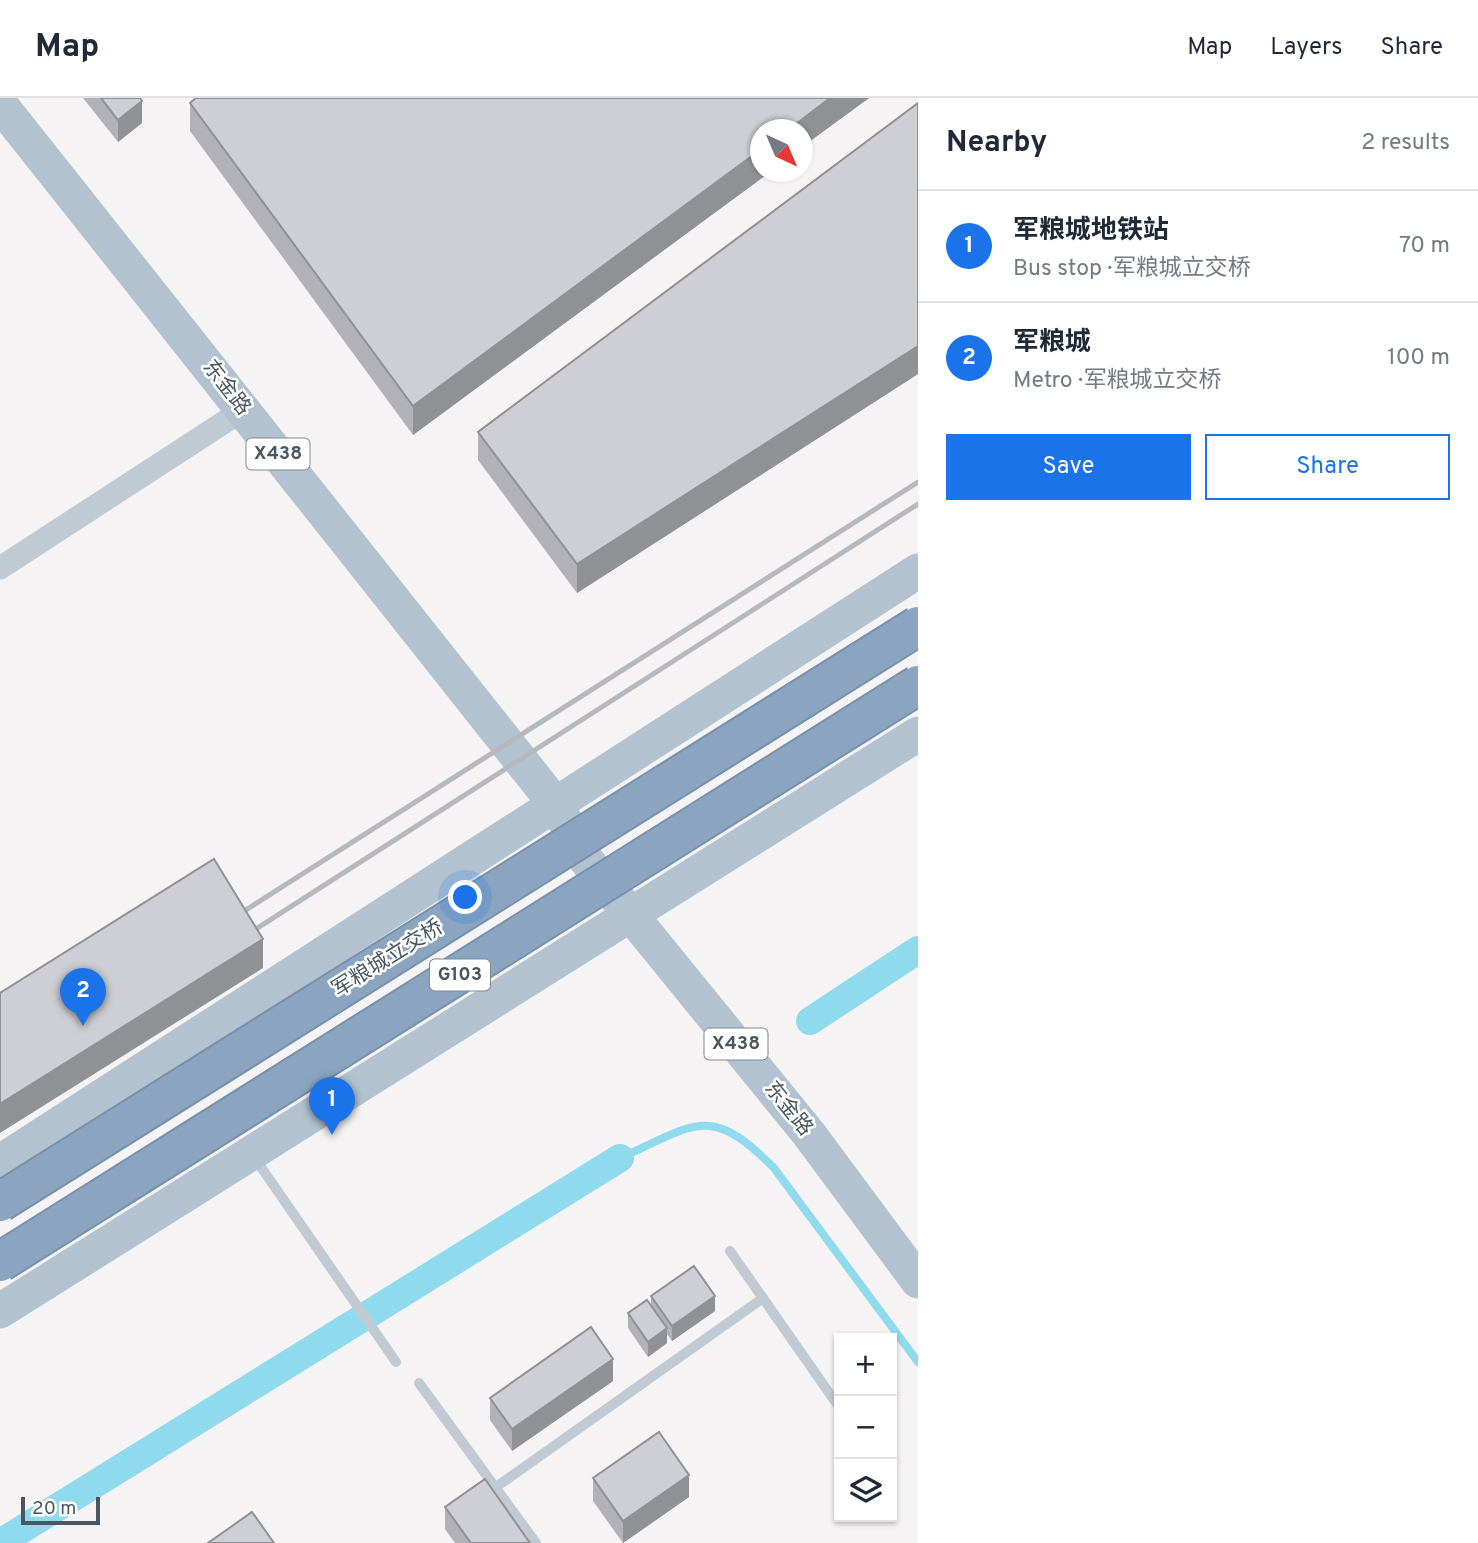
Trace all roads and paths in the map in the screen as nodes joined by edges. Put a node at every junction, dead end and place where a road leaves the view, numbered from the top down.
1 (5, 119) edge
2 (243, 410) junction
3 (0, 568) edge
4 (918, 571) edge
5 (918, 626) edge
6 (918, 685) edge
7 (918, 734) edge
8 (556, 805) junction
9 (639, 908) junction
10 (250, 1152) junction
11 (0, 1162) edge
12 (0, 1202) edge
13 (918, 1250) edge
14 (730, 1251) dead end
15 (0, 1262) edge
16 (918, 1281) edge
17 (763, 1298) junction
18 (0, 1311) edge
19 (396, 1362) dead end
20 (419, 1383) dead end
21 (834, 1400) edge
22 (496, 1487) junction
23 (536, 1543) edge

1 - 2 main road, 东金路 / X438
2 - 3 street
2 - 8 main road, 东金路 / X438
4 - 8 main road
5 - 12 highway, 军粮城立交桥 / G103, bridge
6 - 15 highway, G103, bridge
7 - 9 main road, G103
8 - 9 main road, 东金路 / X438
8 - 11 main road
9 - 10 main road, G103
9 - 13 main road, 东金路 / X438
9 - 16 main road, 东金路 / X438
10 - 18 main road, G103
10 - 19 lane
14 - 17 lane
17 - 21 lane
17 - 22 lane
20 - 22 lane
22 - 23 lane

